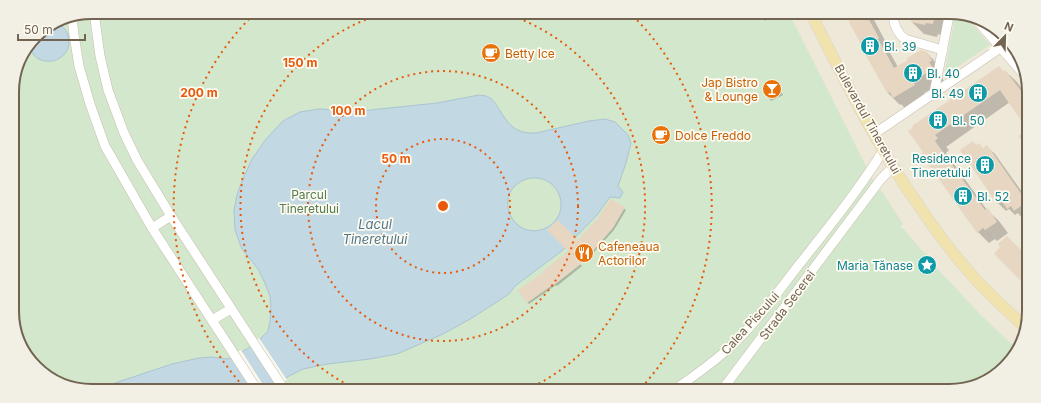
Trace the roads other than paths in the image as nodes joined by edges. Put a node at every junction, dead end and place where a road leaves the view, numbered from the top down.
1 (95, 19) edge
2 (814, 19) edge
3 (894, 19) edge
4 (948, 19) edge
5 (73, 22) edge
6 (943, 50) junction
7 (988, 56) edge
8 (1007, 56) edge
9 (1018, 68) edge
10 (934, 93) junction
11 (874, 134) junction
12 (884, 151) junction
13 (893, 167) junction
14 (840, 211) junction
15 (171, 216) junction
16 (852, 219) junction
17 (152, 228) junction
18 (815, 245) junction
19 (826, 253) junction
20 (233, 311) junction
21 (214, 324) junction
22 (1021, 324) edge
23 (253, 384) edge
24 (280, 384) edge
25 (682, 384) edge
26 (727, 384) edge

1 - 15 street
2 - 11 main road, Bulevardul Tineretului
3 - 6 street
4 - 6 street
5 - 17 street
6 - 10 street
7 - 10 street
8 - 9 street
10 - 11 street
11 - 12 main road, Bulevardul Tineretului
12 - 13 main road, Bulevardul Tineretului
12 - 14 street, Calea Piscului
13 - 16 street, Strada Secerei
13 - 22 main road, Bulevardul Tineretului
14 - 16 street
14 - 18 street, Calea Piscului
15 - 17 street
15 - 20 street
16 - 19 street, Strada Secerei
17 - 21 street
18 - 19 street
18 - 25 street, Calea Piscului
19 - 26 street, Strada Secerei
20 - 21 street
20 - 24 street
21 - 23 street

